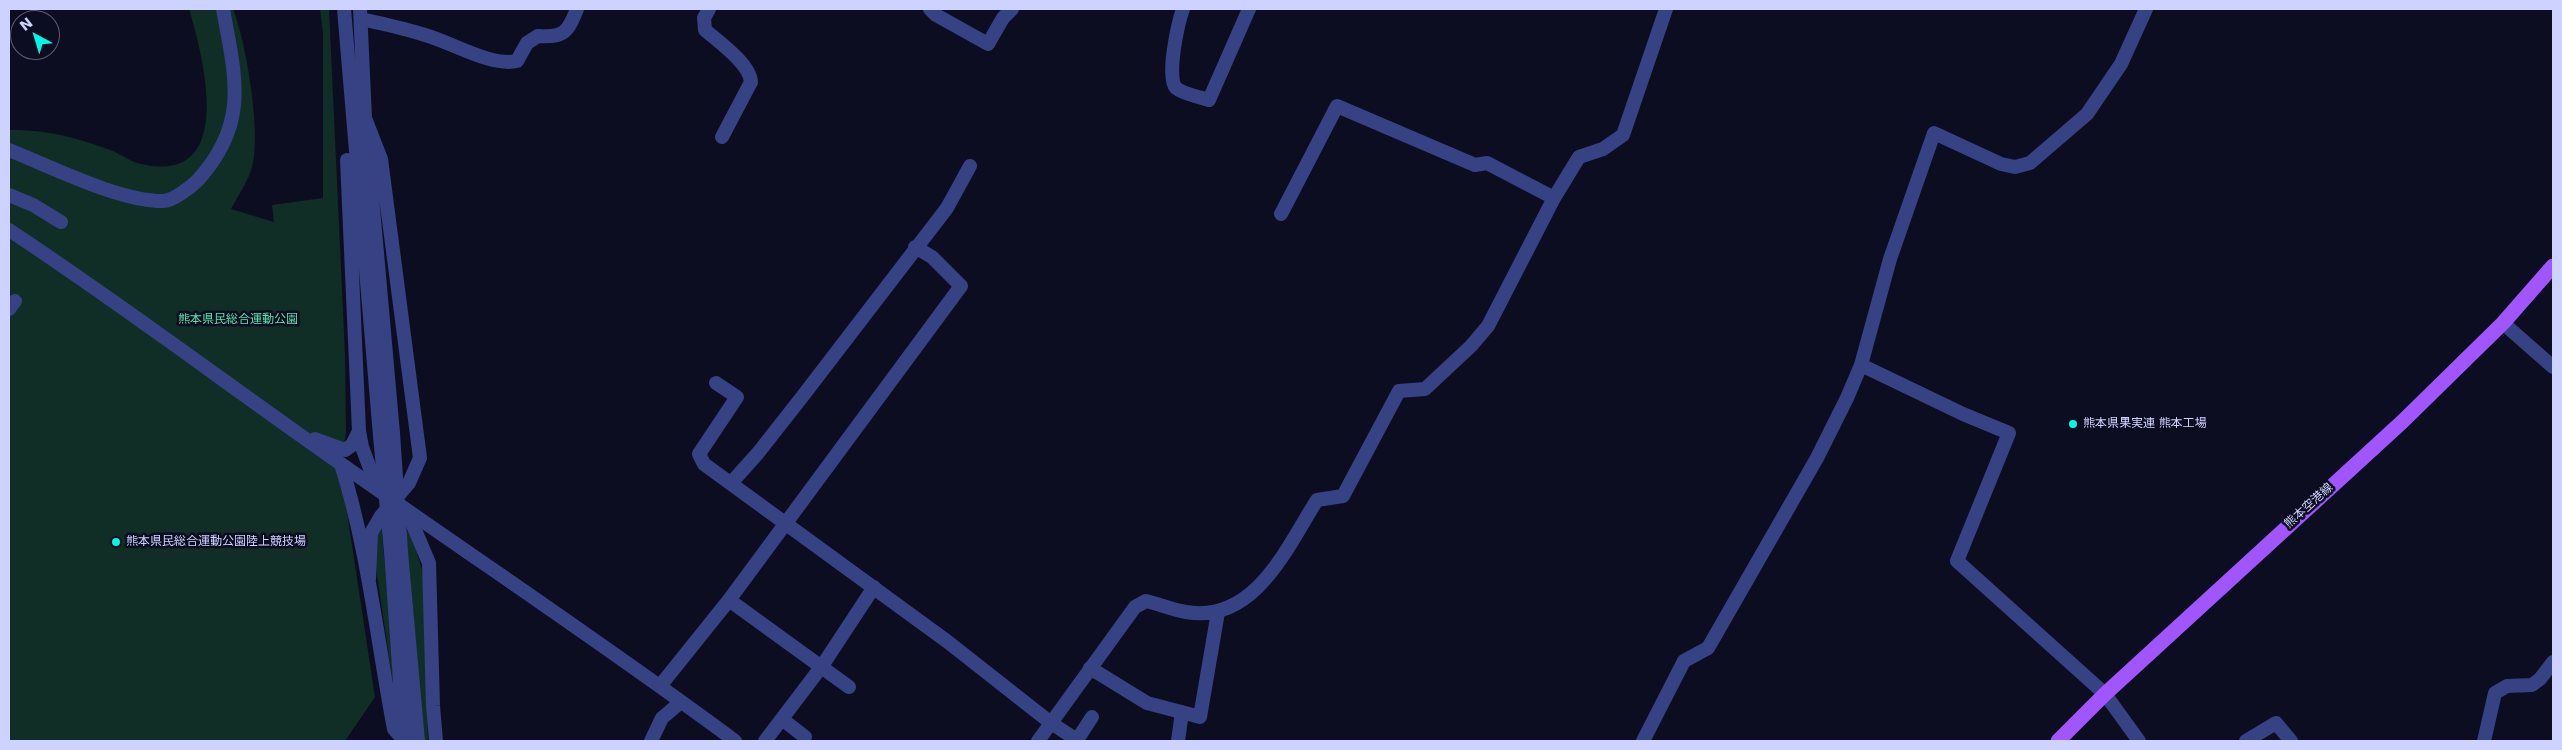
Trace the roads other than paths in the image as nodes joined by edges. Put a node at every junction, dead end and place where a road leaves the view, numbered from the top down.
1 (223, 9) edge
2 (344, 9) edge
3 (577, 9) edge
4 (709, 9) edge
5 (930, 9) edge
6 (1012, 9) edge
7 (1183, 9) edge
8 (1249, 9) edge
9 (1666, 9) edge
10 (2146, 9) edge
11 (361, 14) edge
12 (358, 119) junction
13 (722, 138) dead end
14 (9, 150) edge
15 (970, 166) dead end
16 (9, 195) edge
17 (1554, 198) junction
18 (1281, 214) dead end
19 (61, 222) dead end
20 (9, 230) edge
21 (915, 247) junction
22 (2553, 266) edge
23 (2503, 322) junction
24 (1861, 364) junction
25 (2553, 367) edge
26 (716, 383) dead end
27 (359, 431) junction
28 (298, 432) junction
29 (341, 464) junction
30 (732, 482) junction
31 (378, 490) junction
32 (400, 505) junction
33 (786, 522) junction
34 (396, 551) junction
35 (369, 579) junction
36 (874, 587) junction
37 (729, 600) junction
38 (1218, 612) junction
39 (2553, 662) edge
40 (822, 666) junction
41 (1090, 668) junction
42 (660, 686) junction
43 (849, 688) dead end
44 (2105, 694) junction
45 (682, 702) junction
46 (1182, 712) junction
47 (1092, 717) dead end
48 (782, 719) junction
49 (1051, 723) junction
50 (805, 737) dead end
51 (404, 740) edge
52 (418, 741) edge
53 (436, 741) edge
54 (651, 741) edge
55 (734, 741) edge
56 (765, 741) edge
57 (1038, 741) edge
58 (1178, 741) edge
59 (1643, 741) edge
60 (2058, 741) edge
61 (2140, 741) edge
62 (2246, 741) edge
63 (2291, 741) edge
64 (2484, 741) edge

1 - 14 street
2 - 12 street
3 - 11 street
4 - 13 street
5 - 6 street
7 - 8 street
9 - 17 street
10 - 24 street
11 - 12 street
12 - 27 street
12 - 32 street
12 - 34 street, bridge
15 - 21 street
16 - 19 street
17 - 18 street
17 - 38 street
20 - 28 street
21 - 30 street
21 - 33 street
22 - 23 main road, 熊本空港線
23 - 25 street
23 - 44 main road, 熊本空港線
24 - 44 street
24 - 59 street
26 - 30 street
27 - 28 street
27 - 31 street
28 - 29 street
29 - 31 street
29 - 35 street
30 - 33 street
31 - 32 street
32 - 35 street
32 - 42 street
32 - 53 street
33 - 36 street
33 - 37 street
34 - 51 street
34 - 52 street
35 - 51 street
36 - 40 street
36 - 49 street
37 - 40 street
37 - 42 street
38 - 41 street
38 - 46 street
39 - 64 street
40 - 43 street
40 - 48 street
41 - 46 street
41 - 49 street
42 - 45 street
44 - 60 main road, 熊本空港線
44 - 61 street
45 - 54 street
45 - 55 street
46 - 58 street
47 - 49 street
48 - 50 street
48 - 56 street
49 - 57 street
62 - 63 street

